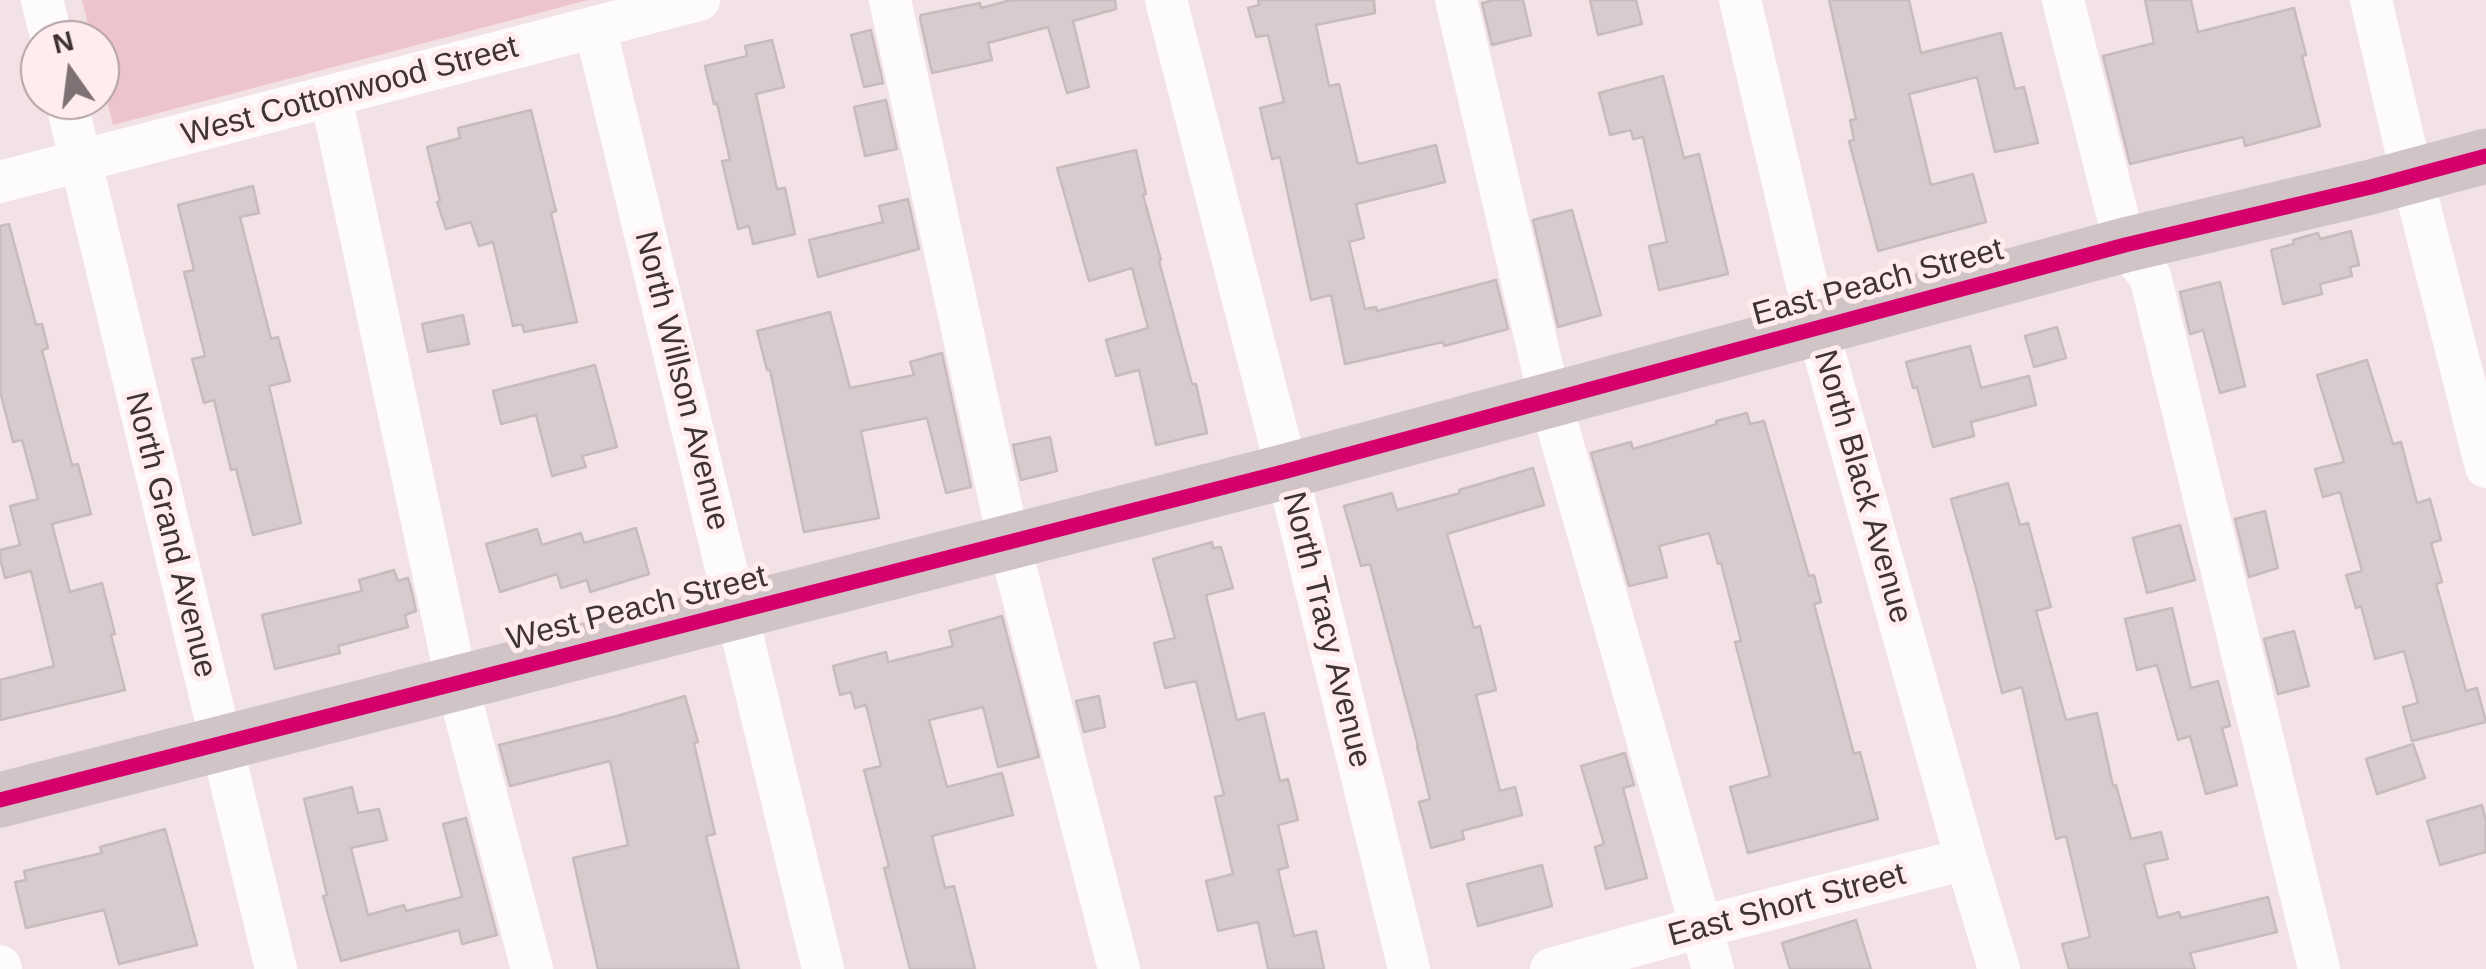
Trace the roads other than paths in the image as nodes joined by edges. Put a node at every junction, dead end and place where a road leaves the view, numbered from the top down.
1 (700, 0) edge
2 (890, 0) edge
3 (1166, 0) edge
4 (1456, 0) edge
5 (1740, 0) edge
6 (2063, 0) edge
7 (2370, 0) edge
8 (595, 27) junction
9 (331, 98) junction
10 (71, 120) edge
11 (2486, 156) edge
12 (80, 162) junction
13 (2412, 176) junction
14 (0, 182) edge
15 (2126, 245) junction
16 (1817, 327) junction
17 (1550, 400) junction
18 (2486, 467) edge
19 (1287, 472) junction
20 (1009, 542) junction
21 (737, 612) junction
22 (457, 684) junction
23 (220, 744) junction
24 (0, 800) edge
25 (1966, 860) junction
26 (1701, 927) junction
27 (276, 969) edge
28 (532, 969) edge
29 (823, 969) edge
30 (1119, 969) edge
31 (1409, 969) edge
32 (1551, 969) edge
33 (1713, 969) edge
34 (1999, 969) edge
35 (2319, 969) edge

1 - 8 street, West Cottonwood Street
2 - 20 street
3 - 19 street, North Tracy Avenue
4 - 17 street
5 - 16 street, North Black Avenue
6 - 15 street
7 - 13 street
8 - 9 street, West Cottonwood Street
8 - 21 street, North Willson Avenue
9 - 12 street, West Cottonwood Street
9 - 22 street
10 - 12 street, North Grand Avenue
11 - 13 main road, East Peach Street
12 - 14 street, West Cottonwood Street
12 - 23 street, North Grand Avenue
13 - 15 main road, East Peach Street
13 - 18 street
15 - 16 main road, East Peach Street
15 - 35 street
16 - 17 main road, East Peach Street
16 - 25 street, North Black Avenue
17 - 19 main road, East Peach Street
17 - 26 street
19 - 20 main road, West Peach Street
19 - 31 street, North Tracy Avenue
20 - 21 main road, West Peach Street
20 - 30 street
21 - 22 main road, West Peach Street
21 - 29 street, North Willson Avenue
22 - 23 main road, West Peach Street
22 - 28 street
23 - 24 main road, West Peach Street
23 - 27 street, North Grand Avenue
25 - 26 street, East Short Street
25 - 34 street, North Black Avenue
26 - 32 street, East Short Street
26 - 33 street

